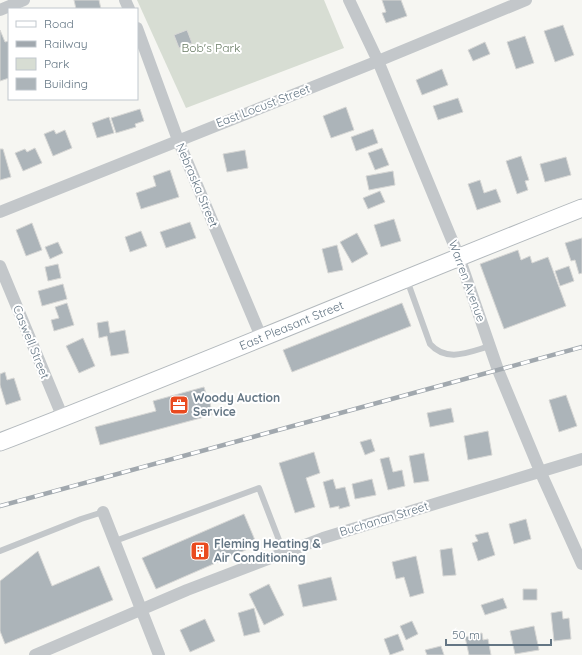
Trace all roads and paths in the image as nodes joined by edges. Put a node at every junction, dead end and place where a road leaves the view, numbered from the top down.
1 (24, 0) edge
2 (350, 0) edge
3 (526, 0) edge
4 (0, 10) edge
5 (138, 31) edge
6 (378, 61) junction
7 (178, 140) junction
8 (582, 208) edge
9 (0, 212) edge
10 (459, 257) junction
11 (0, 266) edge
12 (407, 278) junction
13 (262, 339) junction
14 (490, 346) junction
15 (63, 418) junction
16 (0, 442) edge
17 (582, 459) edge
18 (540, 472) junction
19 (103, 512) joint
20 (115, 541) junction
21 (0, 551) edge
22 (284, 553) junction
23 (582, 564) edge
24 (141, 609) junction
25 (35, 655) edge
26 (159, 655) edge

1 - 4 street
2 - 6 street, Warren Avenue
3 - 6 street, East Locust Street
5 - 7 street, Nebraska Street
6 - 7 street, East Locust Street
6 - 10 street, Warren Avenue
7 - 9 street, East Locust Street
7 - 13 street, Nebraska Street
8 - 10 main road, East Pleasant Street
10 - 12 main road, East Pleasant Street
10 - 14 street, Warren Avenue
11 - 15 street, Caswell Street
12 - 13 main road, East Pleasant Street
12 - 14 lane
13 - 15 main road, East Pleasant Street
14 - 18 street, Warren Avenue
15 - 16 main road, East Pleasant Street
17 - 18 street, Buchanan Street
18 - 22 street, Buchanan Street
18 - 23 street, Warren Avenue
19 - 20 street
19 - 21 lane
20 - 22 lane
20 - 24 street
22 - 24 street, Buchanan Street
24 - 25 street, Buchanan Street
24 - 26 street

